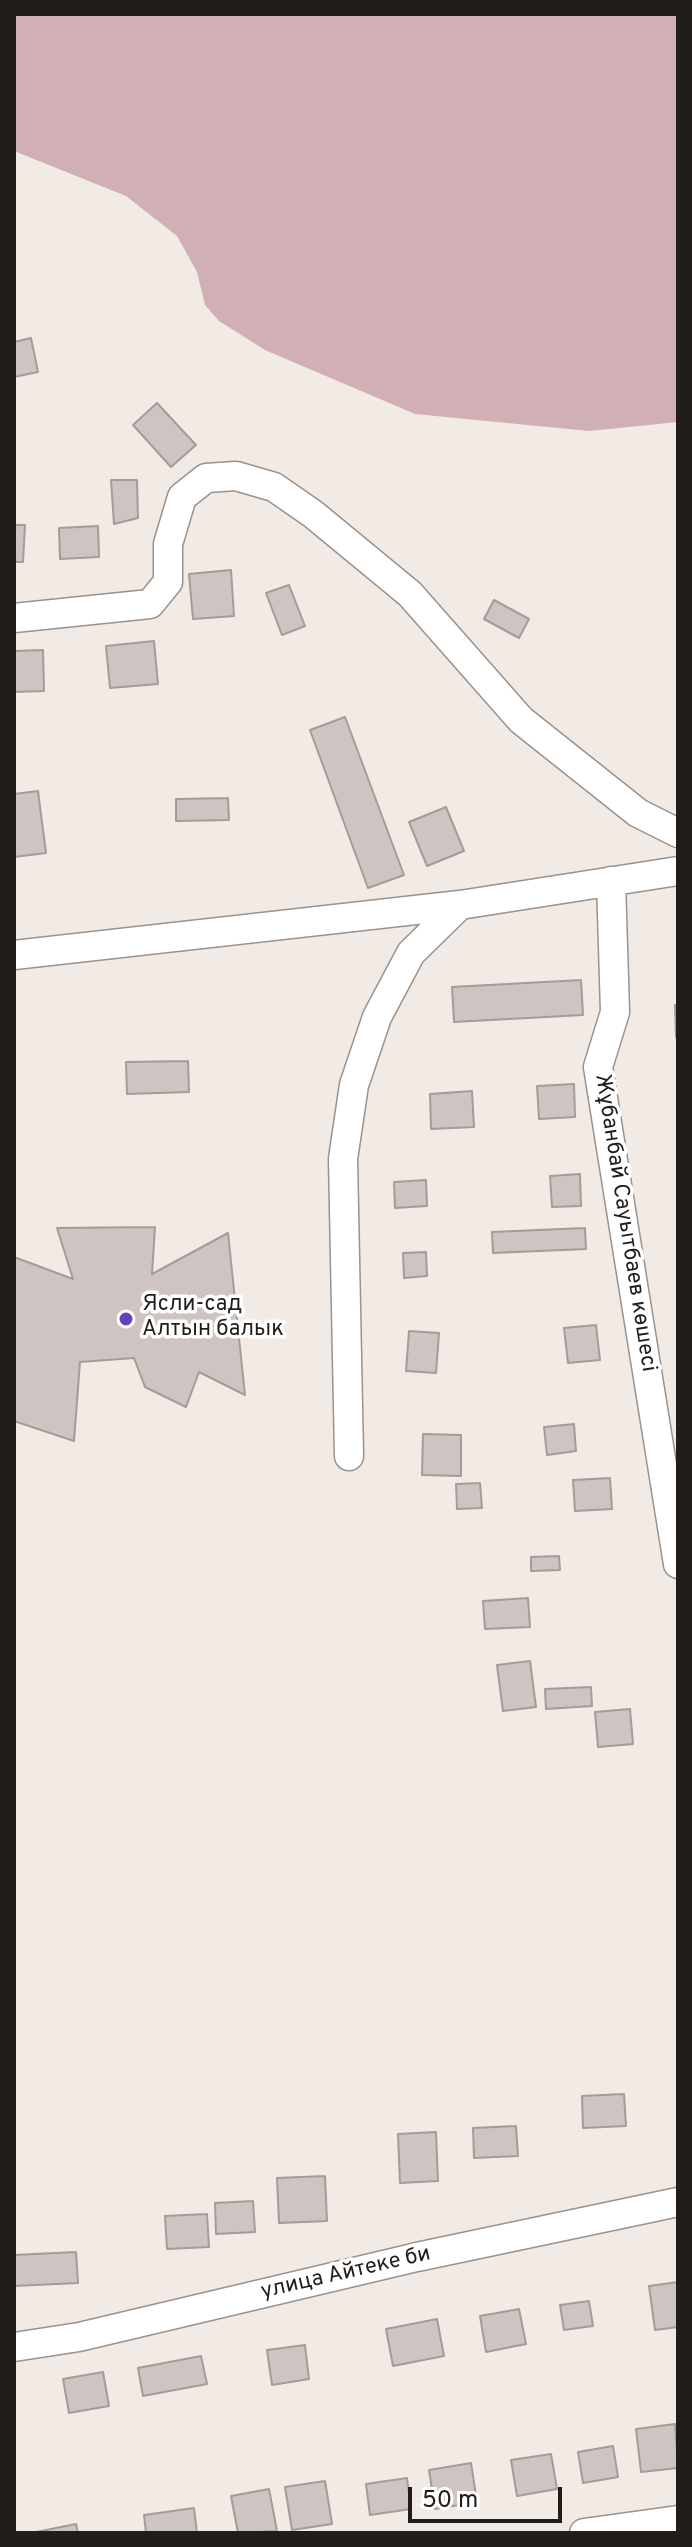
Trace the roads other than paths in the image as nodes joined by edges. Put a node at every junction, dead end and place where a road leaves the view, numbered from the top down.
1 (14, 618) edge
2 (678, 833) edge
3 (678, 871) edge
4 (611, 881) junction
5 (460, 905) junction
6 (14, 955) edge
7 (349, 1456) dead end
8 (678, 1564) edge
9 (678, 2202) edge
10 (14, 2347) edge
11 (678, 2520) edge
12 (584, 2533) edge

1 - 2 street
3 - 4 street
4 - 5 street
4 - 8 street, Жұбанбай Сауытбаев көшесі
5 - 6 street
5 - 7 street
9 - 10 street, улица Айтеке би
11 - 12 street

